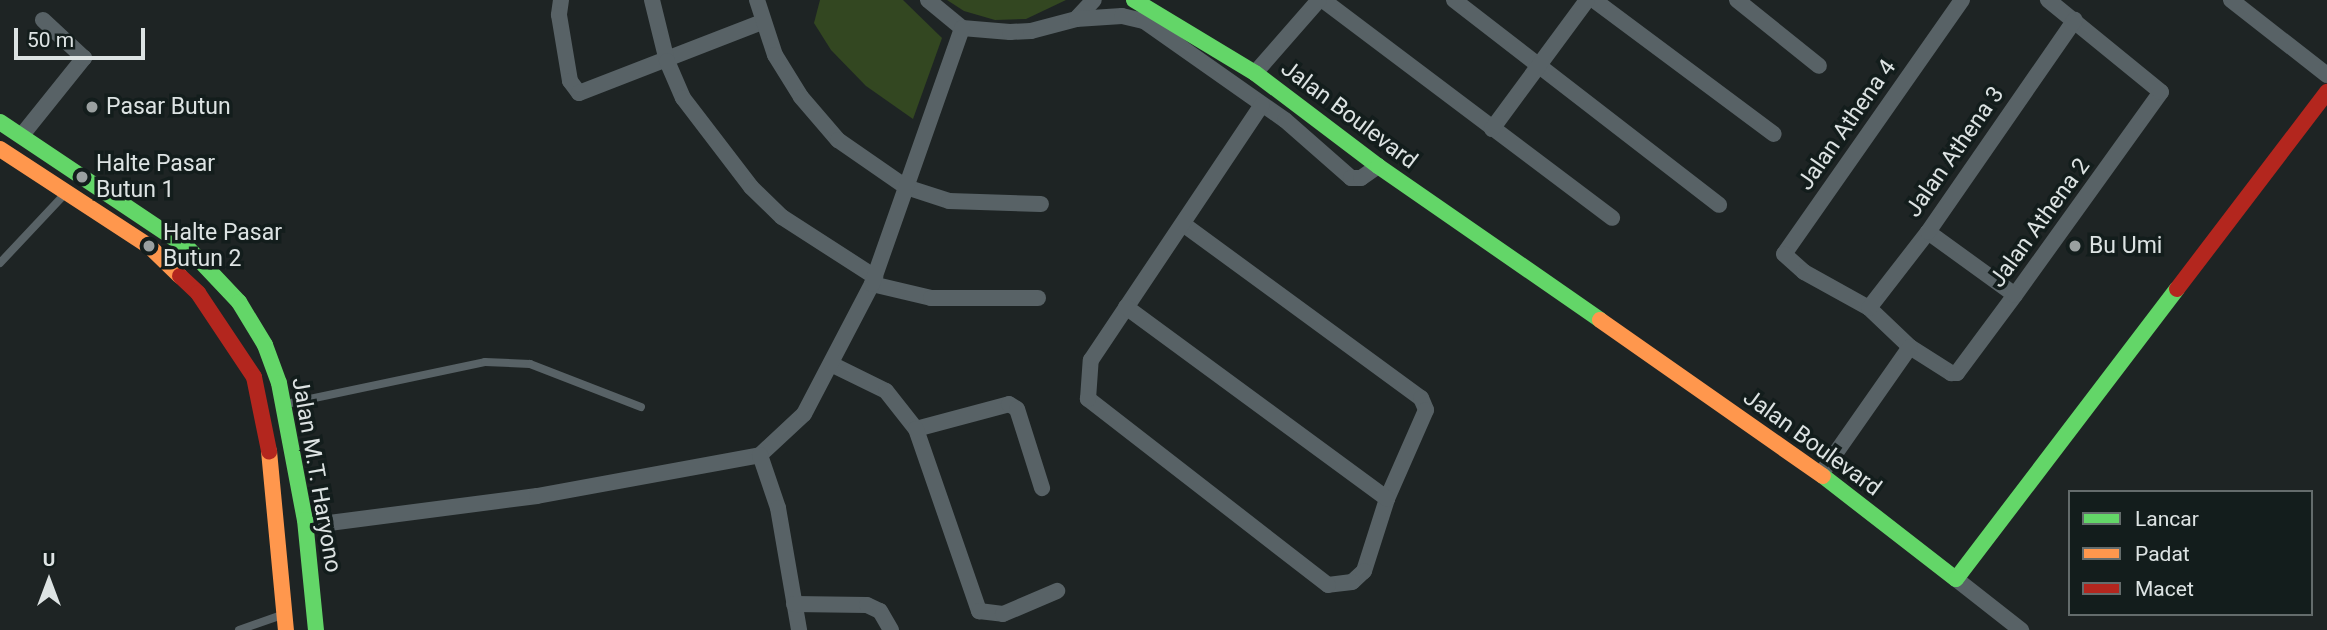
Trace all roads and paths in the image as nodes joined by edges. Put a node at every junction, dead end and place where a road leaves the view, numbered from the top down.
1 (561, 0) edge
2 (652, 0) edge
3 (757, 0) edge
4 (928, 0) edge
5 (1094, 0) edge
6 (1134, 0) edge
7 (1321, 0) edge
8 (1454, 0) edge
9 (1587, 0) edge
10 (1594, 0) edge
11 (1737, 0) edge
12 (1962, 0) edge
13 (2048, 0) edge
14 (2231, 0) edge
15 (1076, 19) junction
16 (43, 20) dead end
17 (2075, 20) junction
18 (762, 22) junction
19 (962, 28) junction
20 (667, 61) junction
21 (1540, 64) junction
22 (1819, 66) dead end
23 (1255, 73) junction
24 (2327, 75) edge
25 (2327, 92) edge
26 (1262, 105) junction
27 (0, 122) edge
28 (1492, 129) junction
29 (1774, 134) dead end
30 (22, 135) junction
31 (0, 149) edge
32 (1378, 166) junction
33 (906, 187) junction
34 (67, 192) junction
35 (1041, 204) dead end
36 (1719, 205) dead end
37 (1612, 218) dead end
38 (1183, 224) junction
39 (1928, 232) junction
40 (0, 263) edge
41 (873, 281) junction
42 (2015, 295) junction
43 (1038, 298) dead end
44 (1126, 307) junction
45 (1869, 308) junction
46 (1910, 347) junction
47 (831, 364) junction
48 (284, 405) junction
49 (641, 407) dead end
50 (916, 429) junction
51 (760, 455) junction
52 (1821, 474) junction
53 (1042, 488) dead end
54 (1387, 499) junction
55 (306, 526) junction
56 (1956, 579) junction
57 (1057, 591) dead end
58 (794, 604) junction
59 (285, 622) edge
60 (239, 630) edge
61 (316, 630) edge
62 (799, 630) edge
63 (891, 630) edge
64 (2021, 630) edge

1 - 20 street
2 - 20 street
3 - 18 street
4 - 19 street
5 - 15 street
6 - 23 main road, Jalan Boulevard
7 - 23 street
7 - 28 street
8 - 21 street
9 - 21 street
10 - 29 street
11 - 22 street
12 - 45 street, Jalan Athena 4
13 - 17 street
14 - 24 street
15 - 19 street
15 - 26 street
16 - 30 street
17 - 39 street, Jalan Athena 3
17 - 42 street, Jalan Athena 2
18 - 20 street
18 - 33 street
19 - 33 street
20 - 41 street
21 - 28 street
21 - 36 street
23 - 32 main road, Jalan Boulevard
25 - 56 main road
26 - 32 street
26 - 38 street
27 - 30 main road, Jalan M.T. Haryono
28 - 37 street
30 - 48 main road, Jalan M.T. Haryono
31 - 34 main road, Jalan M.T. Haryono
32 - 52 main road, Jalan Boulevard
33 - 35 street
33 - 41 street
34 - 40 lane
34 - 59 main road, Jalan M.T. Haryono
38 - 44 street
38 - 54 street
39 - 42 street
39 - 45 street, Jalan Athena 3
41 - 43 street
41 - 47 street
42 - 46 street, Jalan Athena 2
44 - 54 street
44 - 54 street
45 - 46 street
46 - 52 street
47 - 50 street
47 - 51 street
48 - 49 lane
48 - 55 main road, Jalan M.T. Haryono
50 - 53 street
50 - 57 street
51 - 55 street
51 - 58 street
52 - 56 main road, Jalan Boulevard
55 - 61 main road, Jalan M.T. Haryono
56 - 64 street
58 - 62 street
58 - 63 street
59 - 60 lane

